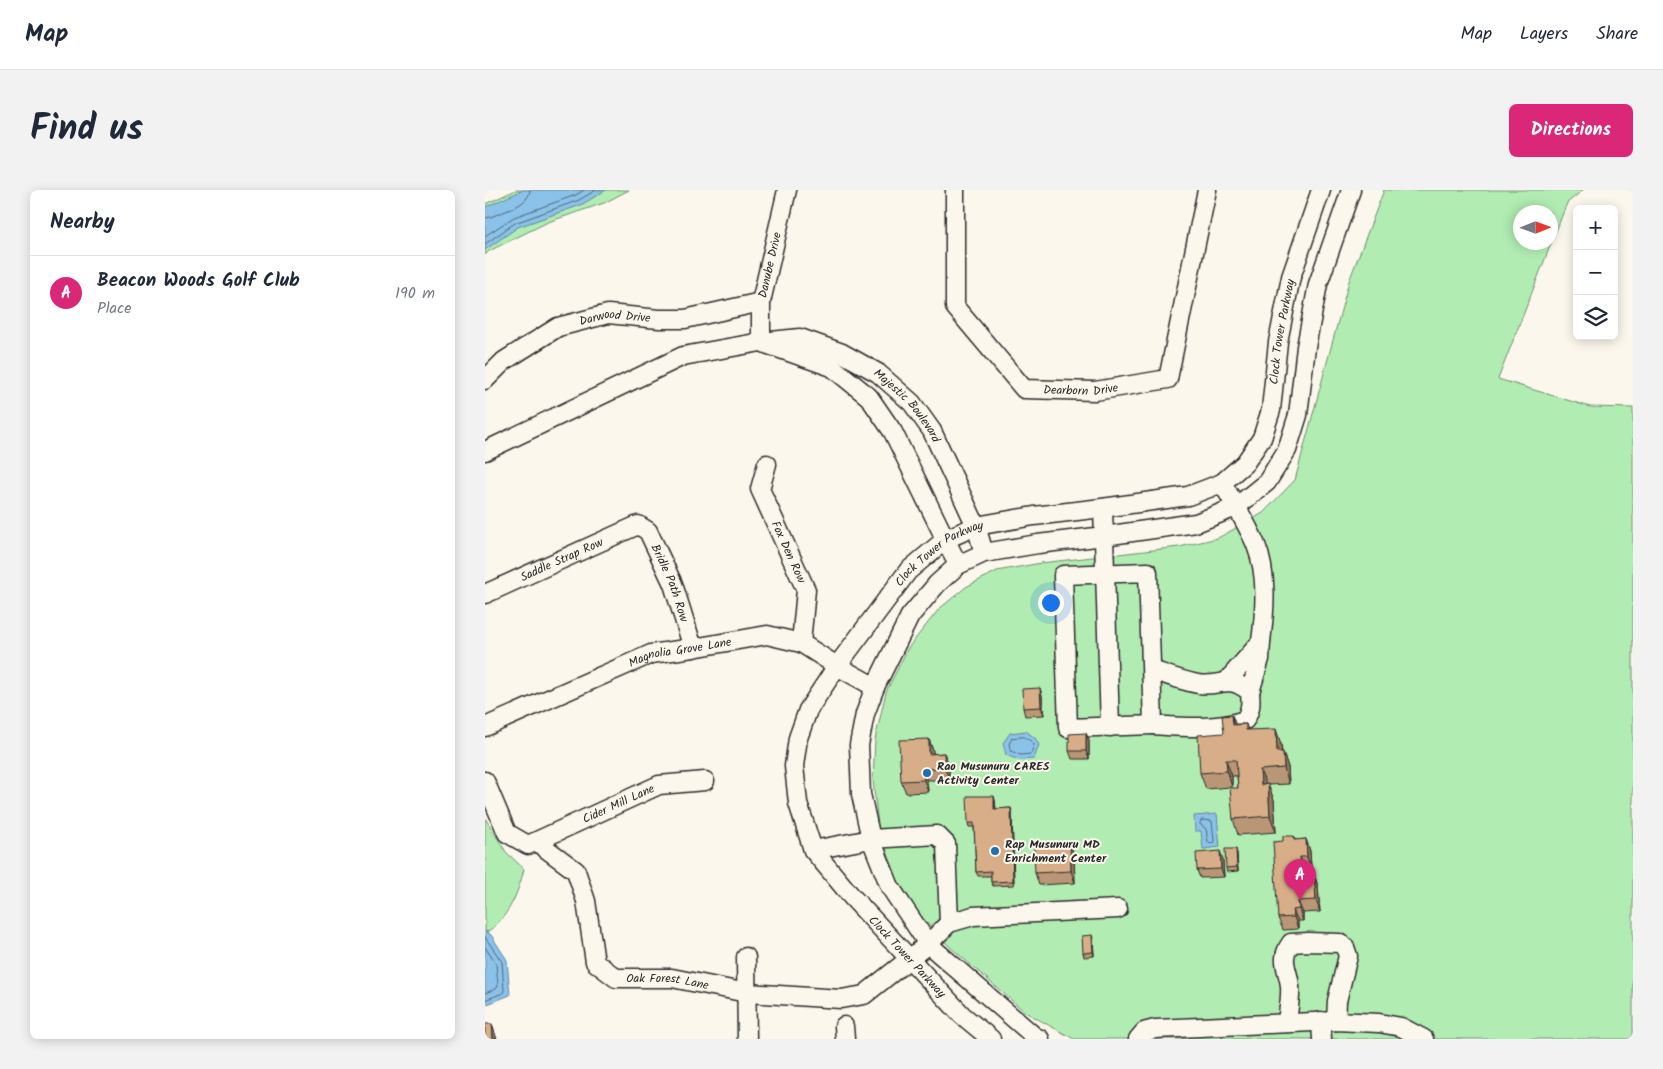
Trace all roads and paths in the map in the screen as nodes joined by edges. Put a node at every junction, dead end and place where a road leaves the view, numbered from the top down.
1 (787, 190) edge
2 (955, 190) edge
3 (1207, 190) edge
4 (1321, 190) edge
5 (1348, 191) edge
6 (761, 302) junction
7 (761, 342) junction
8 (485, 380) edge
9 (485, 451) edge
10 (767, 464) dead end
11 (1222, 483) junction
12 (1103, 508) junction
13 (1236, 508) junction
14 (638, 525) joint
15 (976, 526) junction
16 (1104, 536) junction
17 (946, 539) junction
18 (984, 553) junction
19 (958, 565) junction
20 (1105, 574) junction
21 (485, 594) edge
22 (1261, 642) junction
23 (801, 643) junction
24 (693, 648) junction
25 (837, 666) junction
26 (1152, 670) junction
27 (1227, 681) junction
28 (875, 687) junction
29 (1250, 692) junction
30 (1153, 725) junction
31 (485, 727) edge
32 (1110, 727) junction
33 (485, 781) edge
34 (705, 781) dead end
35 (871, 839) junction
36 (537, 842) junction
37 (813, 850) junction
38 (1118, 909) dead end
39 (949, 923) junction
40 (929, 944) junction
41 (746, 957) dead end
42 (909, 959) junction
43 (747, 993) junction
44 (1329, 1021) junction
45 (1287, 1023) junction
46 (1371, 1031) edge
47 (1164, 1034) edge
48 (1036, 1038) edge
49 (747, 1039) edge
50 (991, 1039) edge
51 (1138, 1039) edge
52 (1322, 1039) edge
53 (1424, 1039) edge

1 - 6 street, Danube Drive
2 - 3 street, Dearborn Drive
4 - 11 street, Clock Tower Parkway
5 - 13 street, Clock Tower Parkway
6 - 7 street, Danube Drive
6 - 8 street, Darwood Drive
7 - 9 street, Majestic Boulevard
7 - 15 street, Majestic Boulevard
7 - 17 street, Majestic Boulevard
10 - 23 street, Fox Den Row
11 - 12 street, Clock Tower Parkway
11 - 13 street
12 - 15 street, Clock Tower Parkway
12 - 16 street
13 - 16 street, Clock Tower Parkway
13 - 22 street
14 - 21 street, Saddle Strap Row
14 - 24 street, Bridle Path Row
15 - 17 street, Clock Tower Parkway
15 - 18 street, Majestic Boulevard
16 - 18 street, Clock Tower Parkway
16 - 20 street
17 - 19 street, Majestic Boulevard
17 - 25 street, Clock Tower Parkway
18 - 19 street, Clock Tower Parkway
19 - 28 street, Clock Tower Parkway
20 - 26 street
20 - 32 street
20 - 32 street
22 - 27 street
22 - 29 street
23 - 24 street, Magnolia Grove Lane
23 - 25 street, Magnolia Grove Lane
24 - 31 street, Magnolia Grove Lane
25 - 28 street, Magnolia Grove Lane
25 - 37 street, Clock Tower Parkway
26 - 27 street
26 - 30 street
27 - 29 street
28 - 35 street, Clock Tower Parkway
29 - 30 street
30 - 32 street
33 - 36 street, Oak Forest Lane
34 - 36 street, Cider Mill Lane
35 - 37 street
35 - 39 street
35 - 40 street, Clock Tower Parkway
36 - 43 street, Oak Forest Lane
37 - 42 street, Clock Tower Parkway
38 - 39 street
39 - 40 street, Oak Forest Lane
40 - 42 street, Oak Forest Lane
40 - 48 street, Clock Tower Parkway
41 - 43 street
42 - 43 street, Oak Forest Lane
42 - 50 street, Clock Tower Parkway
43 - 49 street
44 - 45 street
44 - 45 street
44 - 46 street
44 - 52 street
45 - 47 street
46 - 53 street
47 - 51 street

